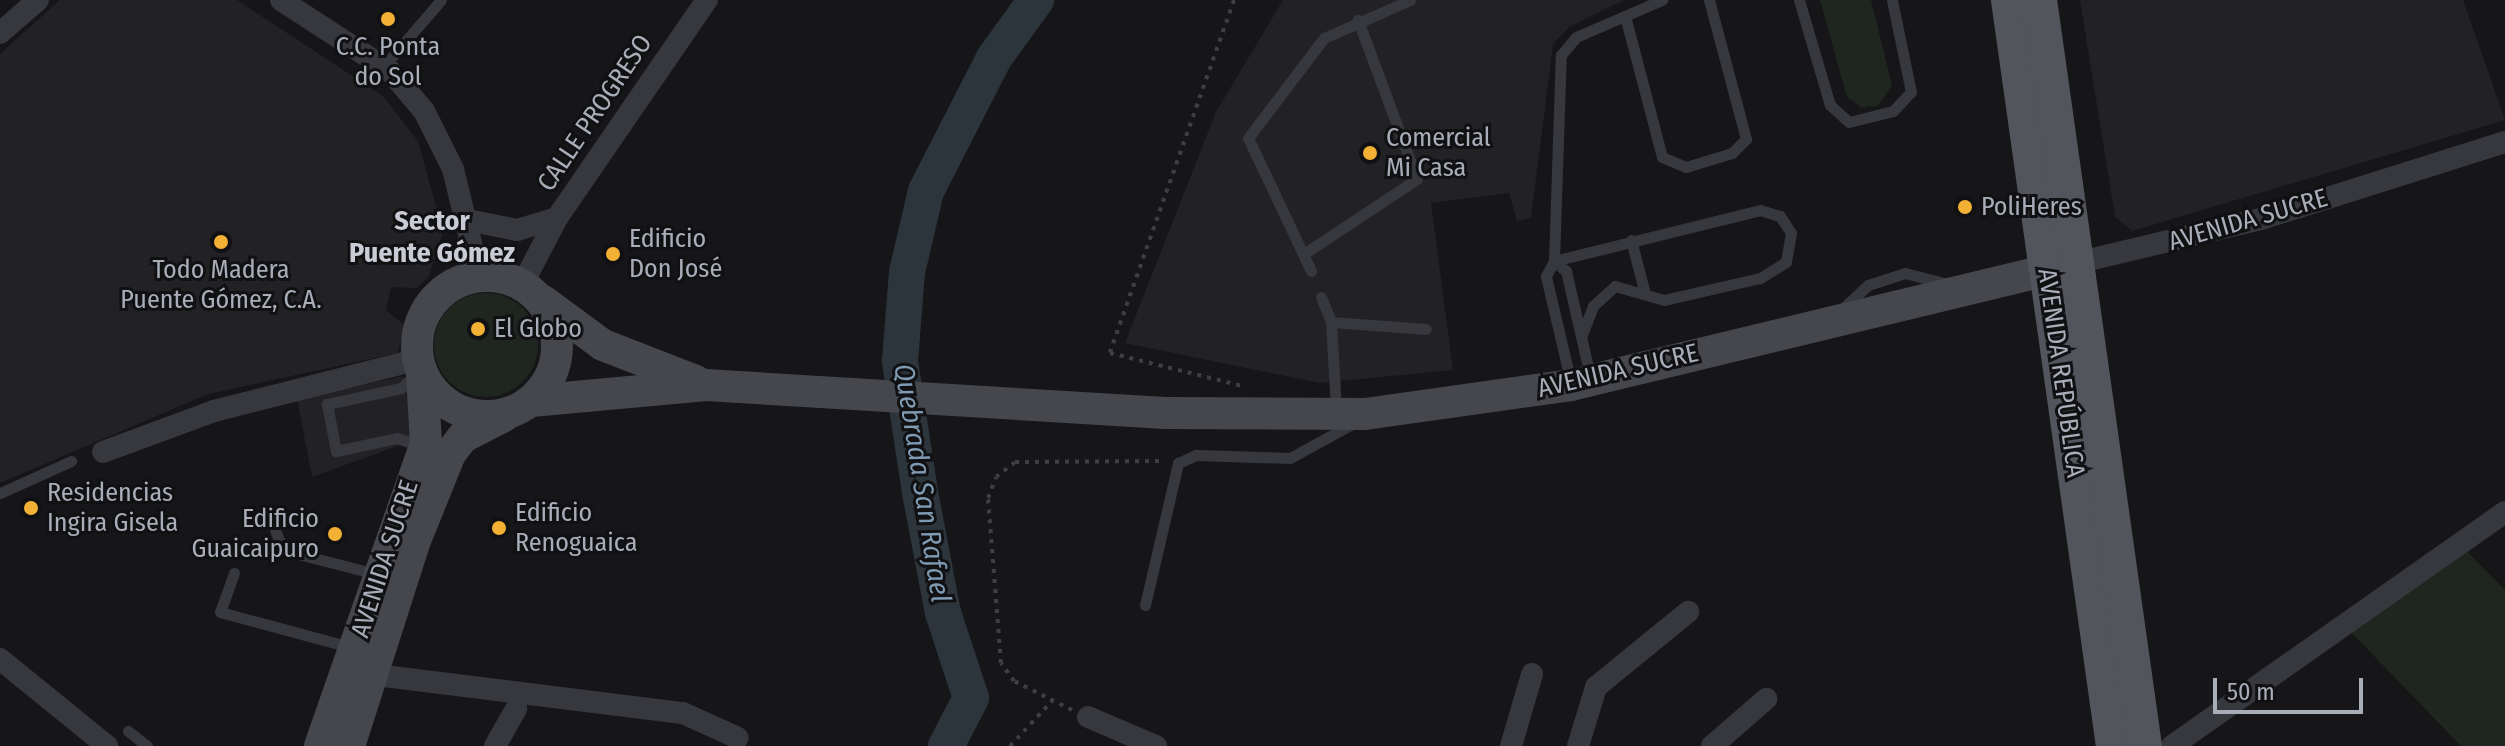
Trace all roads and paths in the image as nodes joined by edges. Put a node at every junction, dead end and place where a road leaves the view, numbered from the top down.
1 (38, 0) edge
2 (281, 0) edge
3 (441, 0) edge
4 (707, 0) edge
5 (1234, 0) edge
6 (1410, 0) edge
7 (1662, 0) edge
8 (1709, 0) edge
9 (1799, 0) edge
10 (1892, 0) edge
11 (2009, 0) edge
12 (2039, 0) edge
13 (1625, 16) junction
14 (1358, 20) junction
15 (0, 33) edge
16 (384, 66) junction
17 (2505, 142) edge
18 (557, 218) junction
19 (467, 220) junction
20 (1631, 240) junction
21 (1305, 253) junction
22 (1554, 261) junction
23 (2061, 267) junction
24 (1311, 271) dead end
25 (479, 276) junction
26 (529, 290) junction
27 (1644, 290) junction
28 (1321, 297) dead end
29 (1331, 322) junction
30 (1426, 329) dead end
31 (1581, 337) junction
32 (419, 364) junction
33 (1581, 382) junction
34 (706, 385) junction
35 (1252, 388) dead end
36 (524, 406) junction
37 (1351, 414) junction
38 (424, 448) junction
39 (103, 452) dead end
40 (71, 461) dead end
41 (1178, 463) junction
42 (0, 493) edge
43 (2505, 512) edge
44 (275, 530) dead end
45 (234, 573) dead end
46 (376, 574) junction
47 (1145, 605) dead end
48 (1688, 612) dead end
49 (356, 648) junction
50 (0, 661) edge
51 (1532, 674) dead end
52 (376, 675) junction
53 (1766, 699) dead end
54 (1053, 701) junction
55 (516, 709) dead end
56 (1088, 717) joint
57 (128, 731) dead end
58 (738, 738) dead end
59 (107, 746) edge
60 (147, 746) edge
61 (320, 746) edge
62 (349, 746) edge
63 (495, 746) edge
64 (1010, 746) edge
65 (1156, 746) edge
66 (1511, 746) edge
67 (1578, 746) edge
68 (1712, 746) edge
69 (2114, 746) edge
70 (2144, 746) edge
71 (2172, 746) edge

1 - 15 street
2 - 16 street
3 - 16 lane
4 - 18 street, CALLE PROGRESO
5 - 35 path
6 - 14 lane
7 - 13 lane
8 - 13 lane
9 - 10 lane
11 - 23 main road, AVENIDA REPÚBLICA
12 - 23 main road, AVENIDA REPÚBLICA
13 - 22 lane
14 - 21 lane
14 - 21 lane
16 - 19 street
17 - 23 street, AVENIDA SUCRE
18 - 19 street, CALLE PROGRESO
18 - 26 street, CALLE PROGRESO
19 - 25 street
20 - 22 lane
20 - 27 lane
20 - 27 lane
21 - 24 lane
22 - 31 lane
22 - 33 lane
23 - 33 street, AVENIDA SUCRE
23 - 69 main road, AVENIDA REPÚBLICA
23 - 70 main road, AVENIDA REPÚBLICA
25 - 26 street
25 - 32 street
26 - 34 street, AVENIDA SUCRE
26 - 36 street
27 - 31 lane
28 - 29 lane
29 - 30 lane
29 - 37 lane
31 - 33 lane
32 - 36 street
32 - 38 street, AVENIDA SUCRE
32 - 38 lane
32 - 39 street
33 - 37 street, AVENIDA SUCRE
34 - 36 street, AVENIDA SUCRE
34 - 37 street, AVENIDA SUCRE
36 - 52 street, AVENIDA SUCRE
37 - 41 lane
38 - 46 street, AVENIDA SUCRE
40 - 42 lane
41 - 47 lane
41 - 54 path
43 - 71 street
44 - 46 lane
45 - 49 lane
46 - 49 street, AVENIDA SUCRE
48 - 67 street
49 - 61 street, AVENIDA SUCRE
50 - 59 street
51 - 66 street
52 - 58 street
52 - 62 street, AVENIDA SUCRE
53 - 68 street
54 - 56 path
54 - 64 path
55 - 63 street
56 - 65 street
57 - 60 lane

